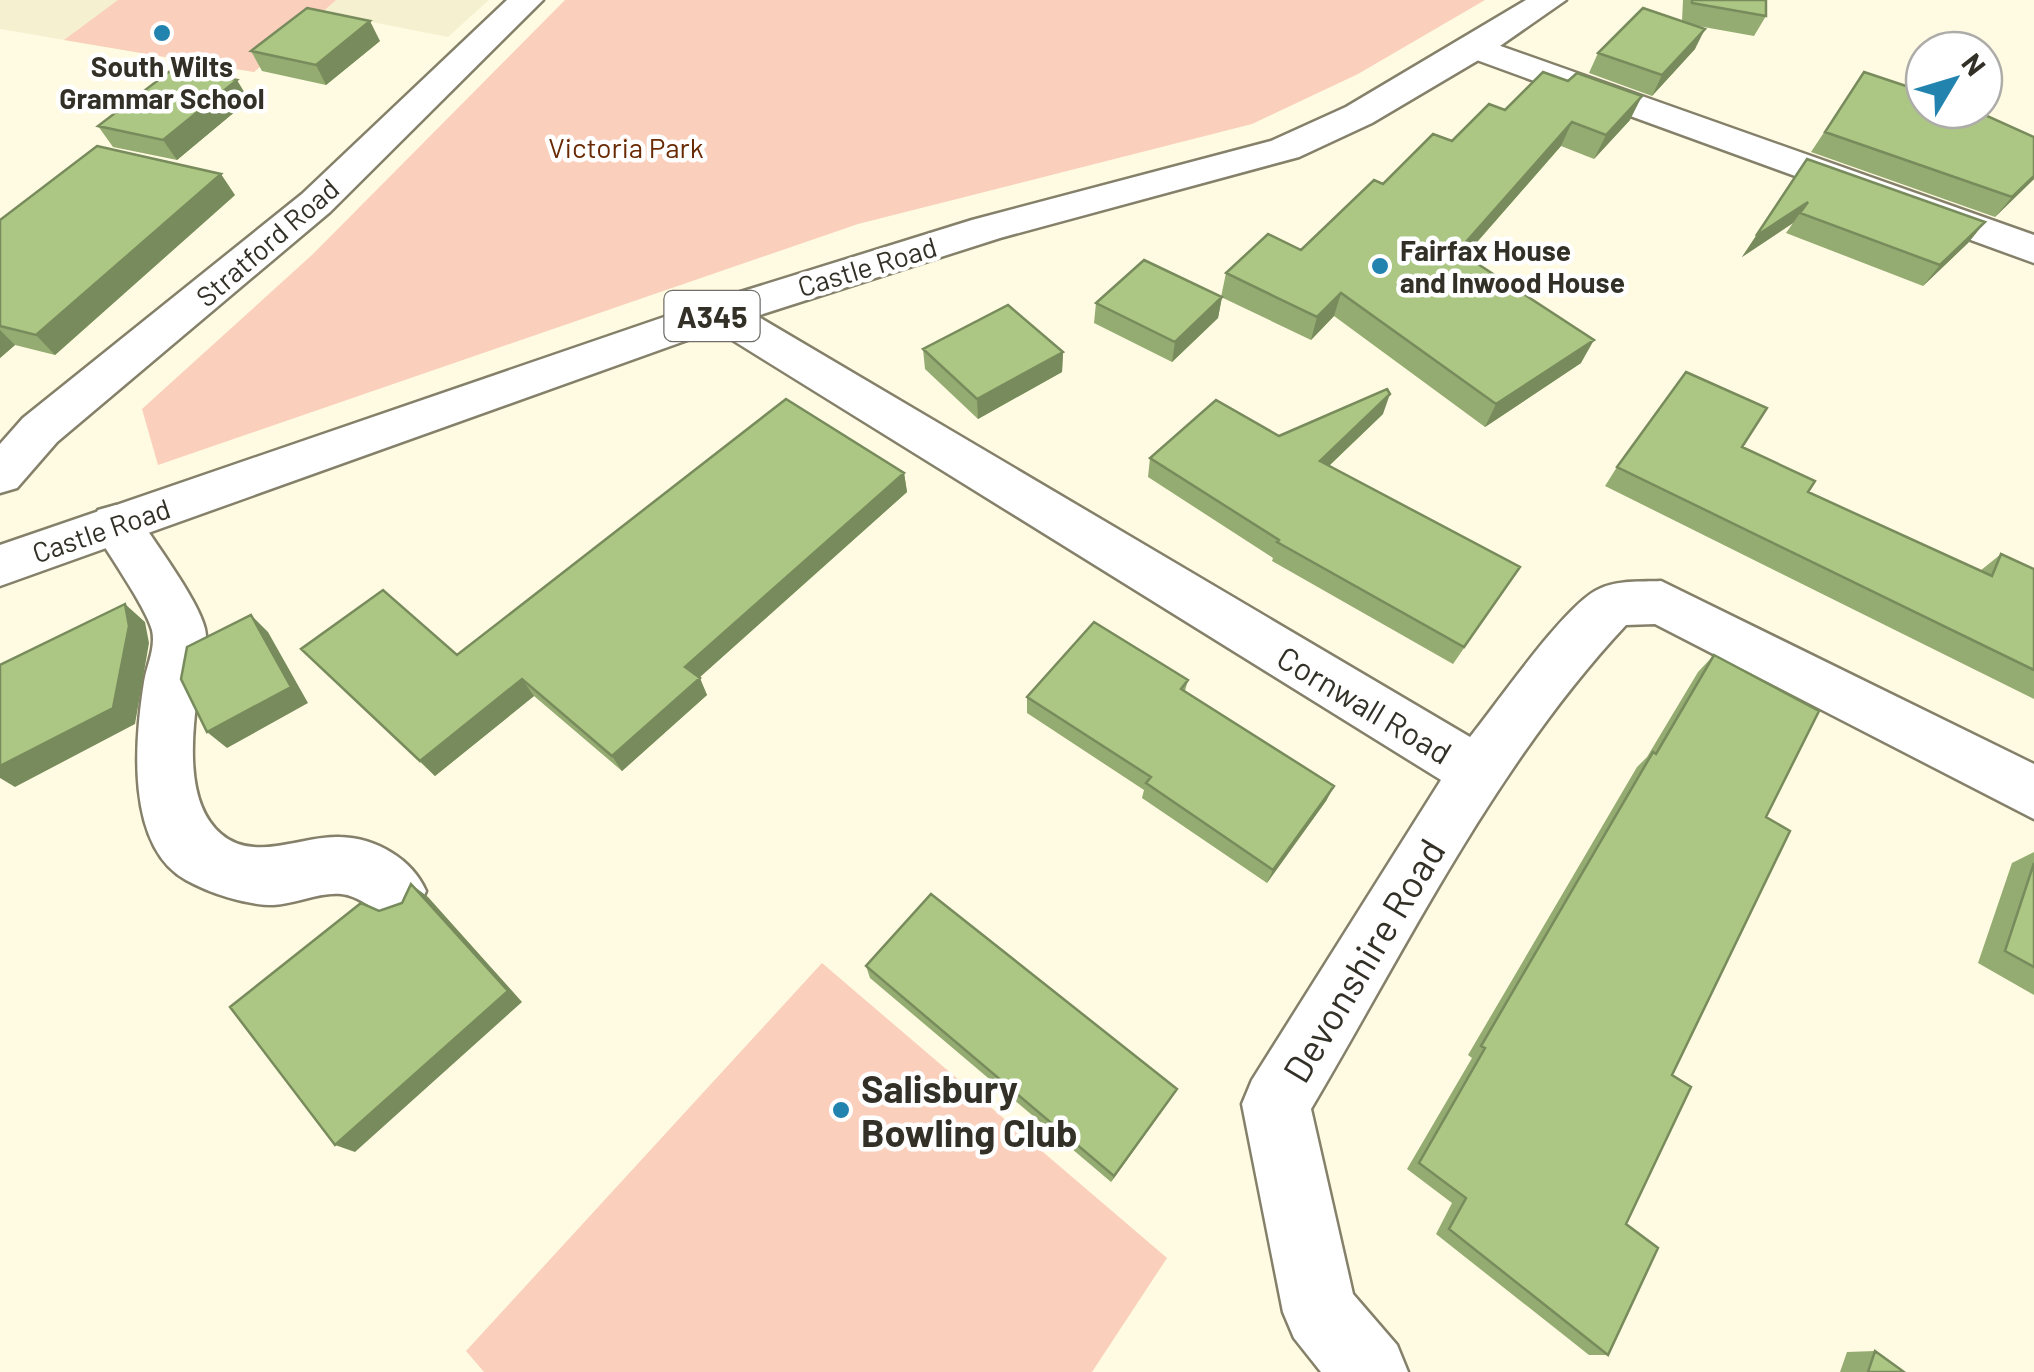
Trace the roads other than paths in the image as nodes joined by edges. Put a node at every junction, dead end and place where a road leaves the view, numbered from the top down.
1 (526, 0) edge
2 (1549, 0) edge
3 (1476, 48) junction
4 (2034, 250) edge
5 (720, 313) junction
6 (0, 474) edge
7 (116, 524) junction
8 (0, 566) edge
9 (1478, 772) junction
10 (2034, 793) edge
11 (395, 892) dead end
12 (1370, 1372) edge

1 - 6 street, Stratford Road
2 - 3 street, Castle Road / A345
3 - 4 street
3 - 5 street, Castle Road / A345
5 - 7 street, Castle Road / A345
5 - 9 street, Cornwall Road
7 - 8 street, Castle Road / A345
7 - 11 street
9 - 10 street, Cornwall Road
9 - 12 street, Devonshire Road

